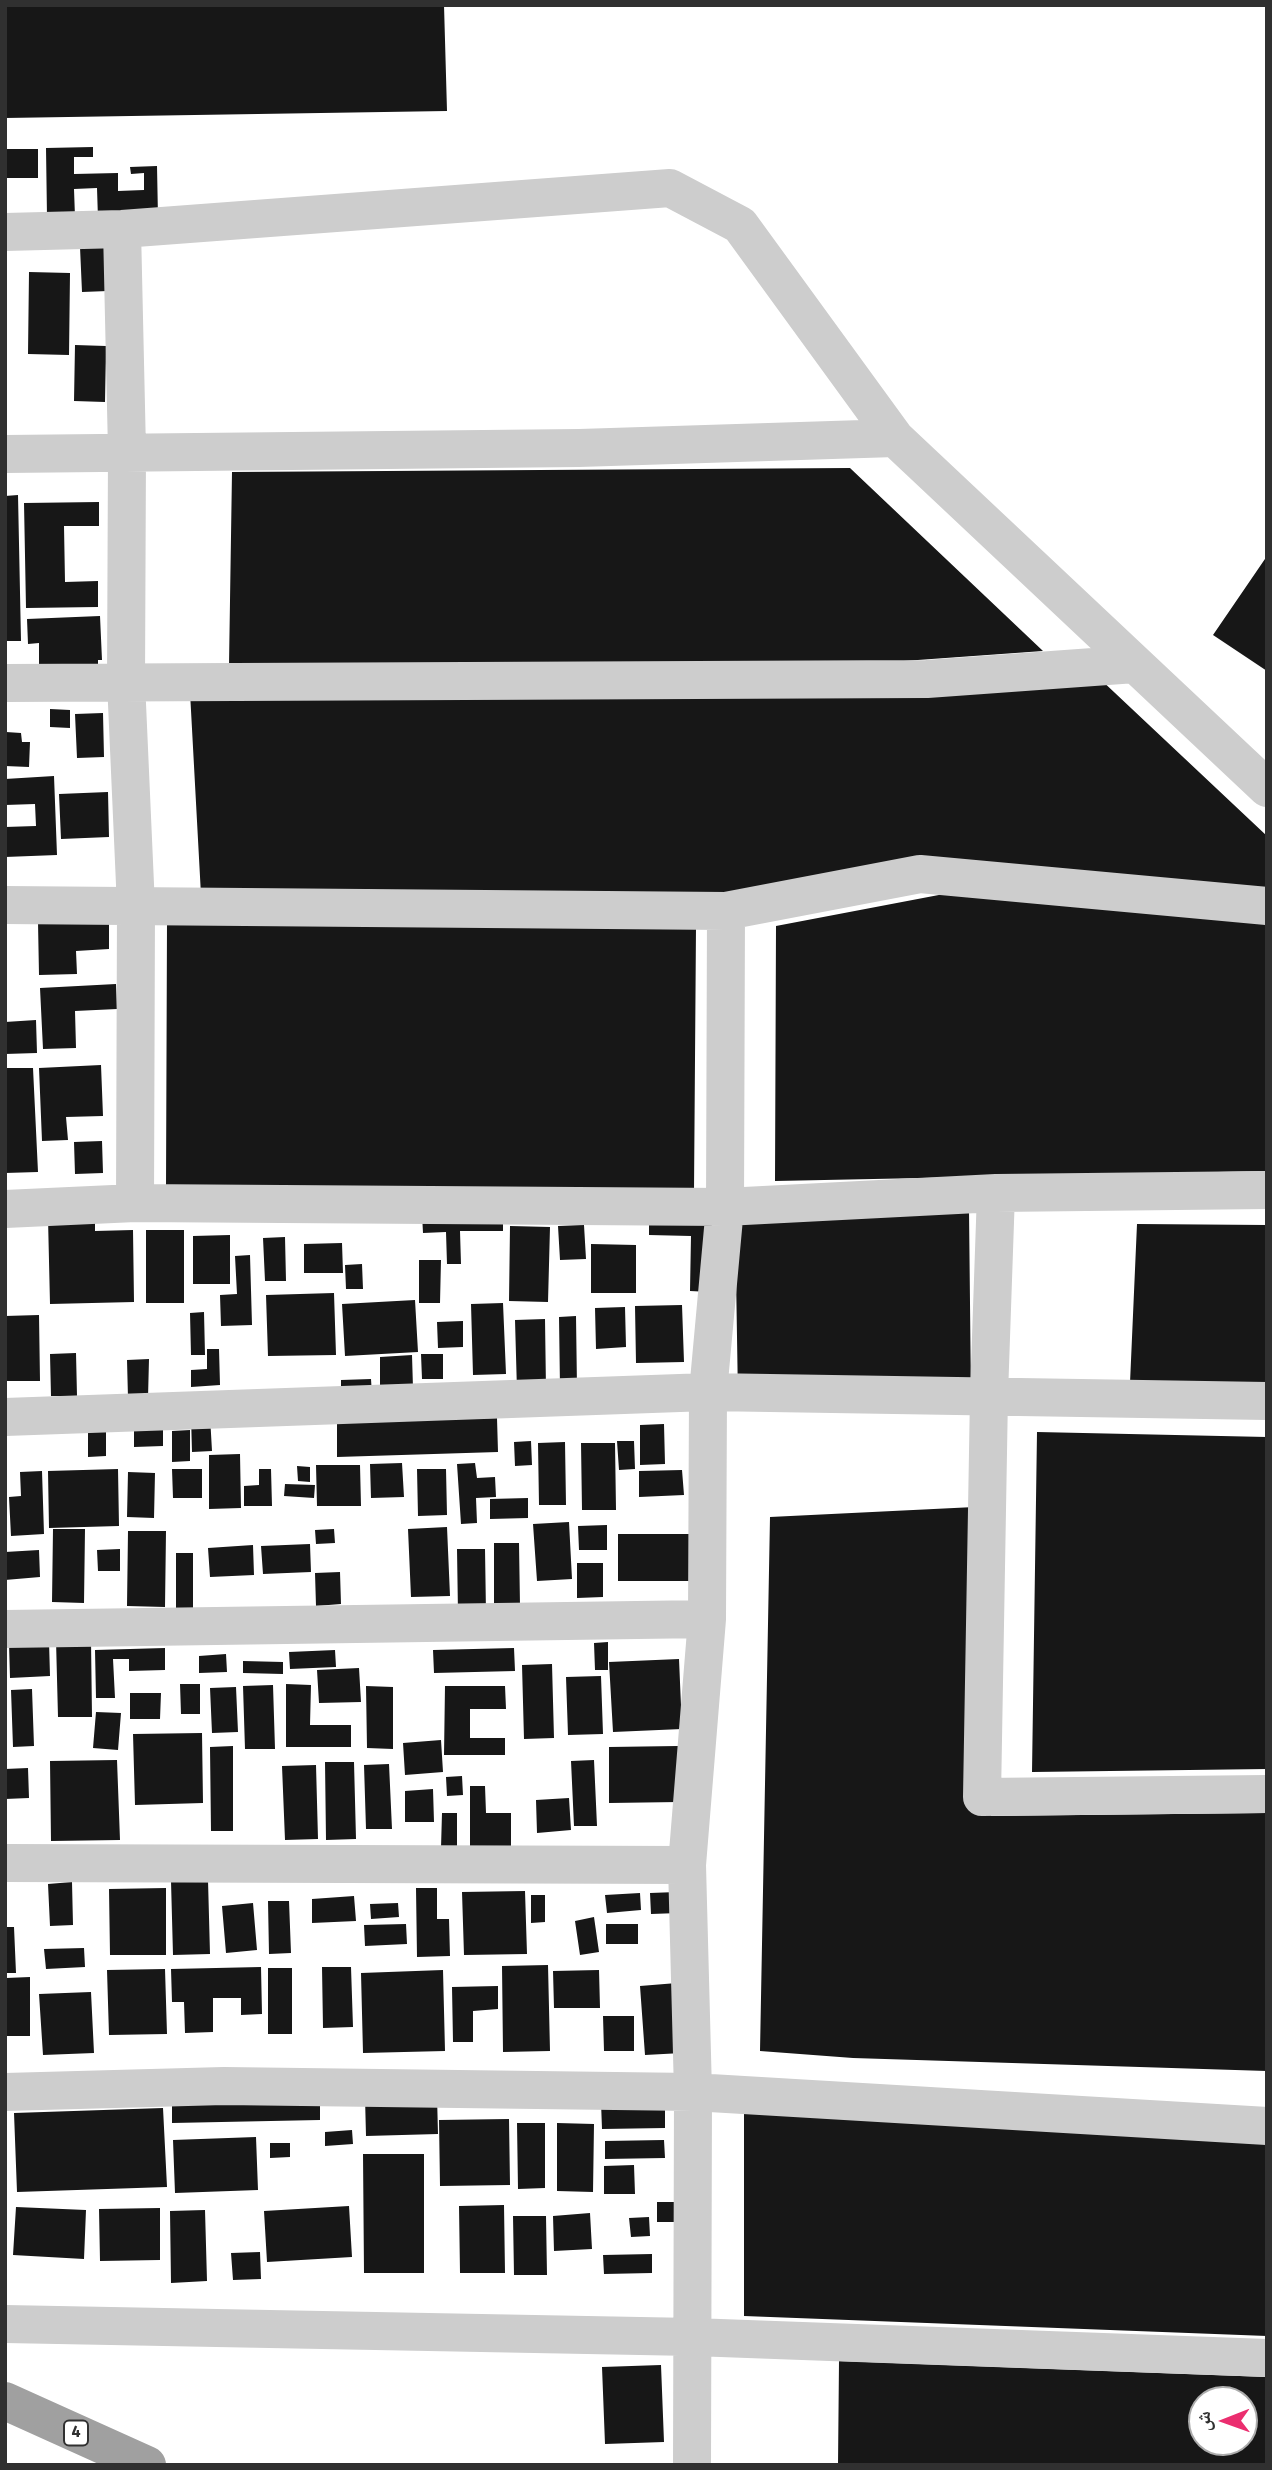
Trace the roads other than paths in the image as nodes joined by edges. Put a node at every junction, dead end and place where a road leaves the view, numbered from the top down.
1 (122, 229) junction
2 (5, 232) edge
3 (895, 438) junction
4 (127, 450) junction
5 (5, 454) edge
6 (1135, 664) junction
7 (125, 681) junction
8 (5, 683) edge
9 (1267, 788) edge
10 (5, 905) edge
11 (1267, 906) edge
12 (136, 907) junction
13 (726, 911) junction
14 (1267, 1190) edge
15 (996, 1193) junction
16 (135, 1203) junction
17 (725, 1207) junction
18 (5, 1209) edge
19 (708, 1392) junction
20 (989, 1395) junction
21 (1267, 1401) edge
22 (5, 1417) edge
23 (708, 1619) junction
24 (5, 1629) edge
25 (1267, 1794) edge
26 (5, 1863) edge
27 (687, 1865) junction
28 (5, 2092) edge
29 (693, 2092) junction
30 (1267, 2126) edge
31 (5, 2324) edge
32 (693, 2337) junction
33 (1267, 2358) edge
34 (5, 2401) edge
35 (147, 2465) edge
36 (692, 2465) edge

1 - 2 street
1 - 3 street
1 - 4 street
3 - 4 street
3 - 6 street
4 - 5 street
4 - 7 street
6 - 7 street
6 - 9 street
7 - 8 street
7 - 12 street
10 - 12 street
11 - 13 street
12 - 13 street
12 - 16 street
13 - 17 street
14 - 15 street
15 - 17 street
15 - 20 street
16 - 17 street
16 - 18 street
17 - 19 street
19 - 20 street
19 - 22 street
19 - 23 street
20 - 21 street
20 - 25 street
23 - 24 street
23 - 27 street
26 - 27 street
27 - 29 street
28 - 29 street
29 - 30 street
29 - 32 street
31 - 32 street
32 - 33 street
32 - 36 street
34 - 35 highway, 4

